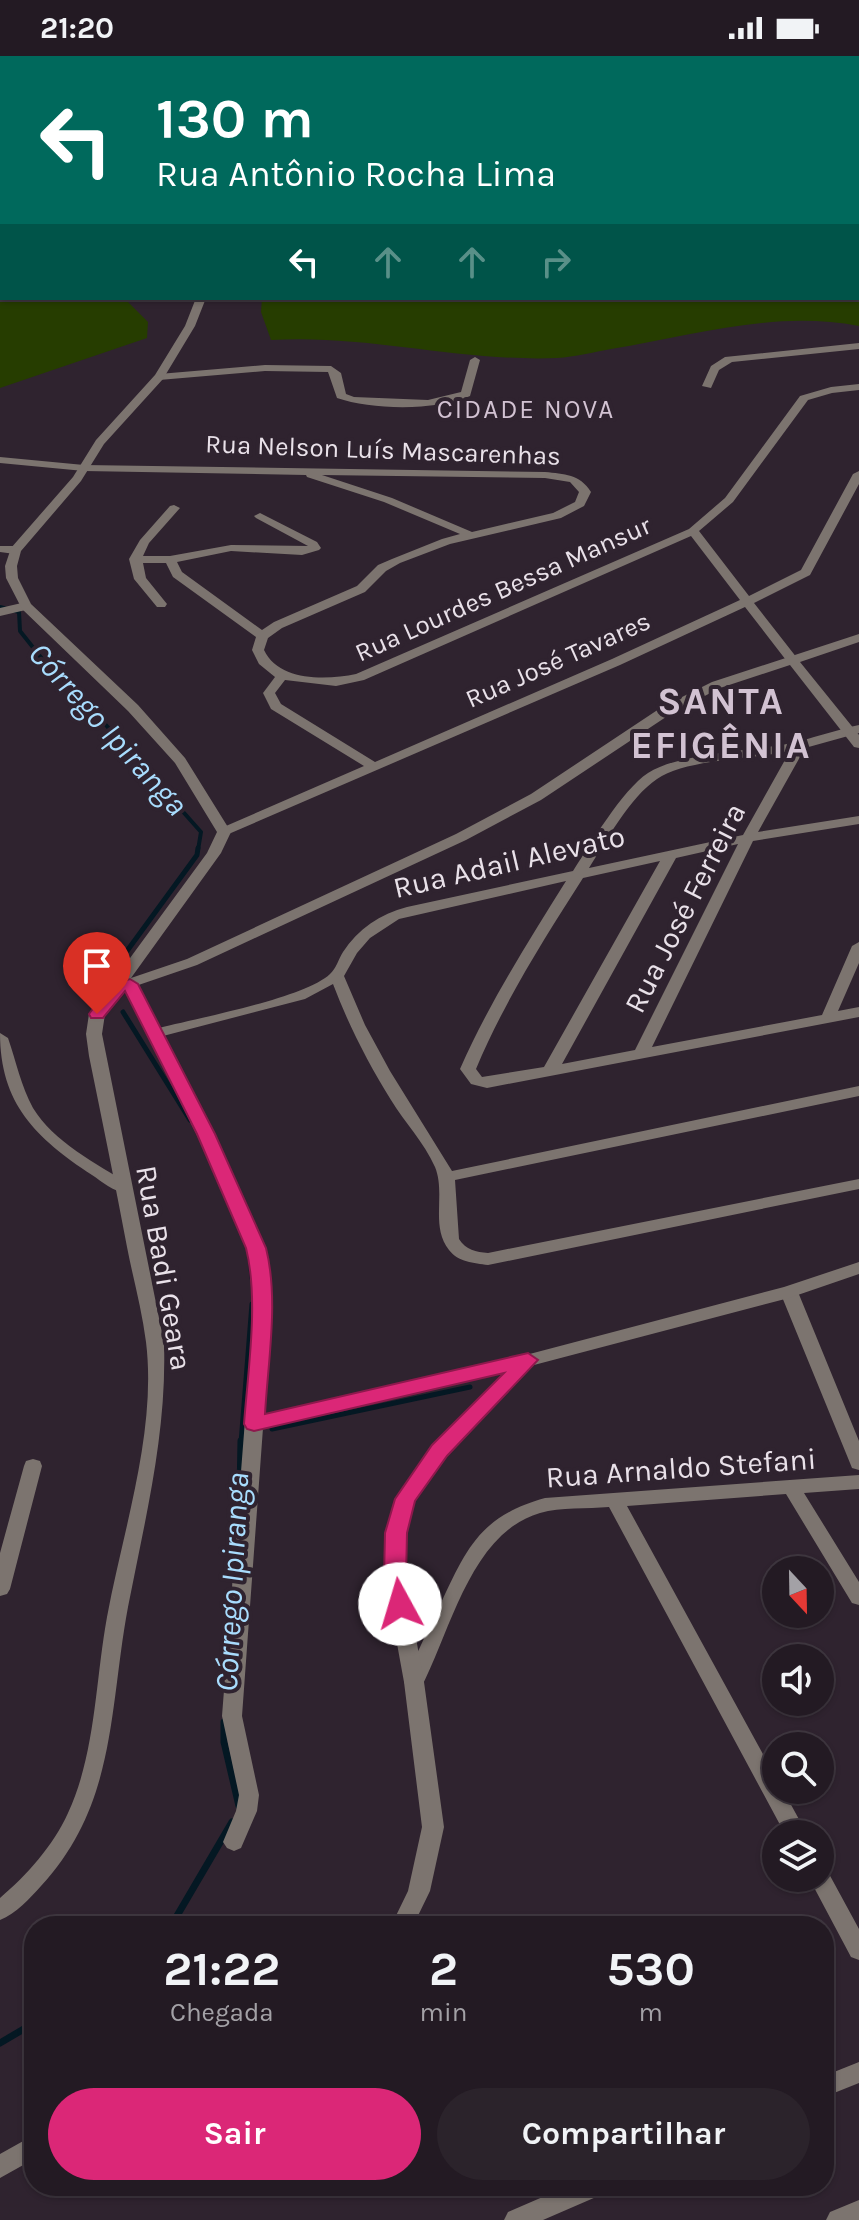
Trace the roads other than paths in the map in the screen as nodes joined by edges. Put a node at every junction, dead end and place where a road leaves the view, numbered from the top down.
1 (200, 300) edge
2 (859, 346) edge
3 (475, 360) dead end
4 (159, 377) junction
5 (707, 386) dead end
6 (859, 387) edge
7 (0, 460) edge
8 (84, 468) junction
9 (291, 469) junction
10 (859, 474) edge
11 (854, 490) edge
12 (174, 508) dead end
13 (260, 516) dead end
14 (693, 531) junction
15 (473, 536) junction
16 (0, 549) edge
17 (15, 550) junction
18 (170, 560) junction
19 (137, 561) junction
20 (746, 603) junction
21 (161, 604) dead end
22 (23, 606) junction
23 (1, 612) edge
24 (262, 636) junction
25 (859, 638) edge
26 (793, 661) junction
27 (282, 676) junction
28 (853, 730) edge
29 (859, 744) edge
30 (800, 745) junction
31 (375, 767) junction
32 (859, 820) edge
33 (224, 832) junction
34 (748, 838) junction
35 (671, 854) junction
36 (580, 872) junction
37 (859, 946) edge
38 (337, 976) junction
39 (123, 986) junction
40 (859, 1012) edge
41 (828, 1018) junction
42 (155, 1034) junction
43 (0, 1038) edge
44 (641, 1053) junction
45 (550, 1071) junction
46 (859, 1091) edge
47 (447, 1177) junction
48 (859, 1184) edge
49 (124, 1188) junction
50 (859, 1268) edge
51 (789, 1292) junction
52 (528, 1360) junction
53 (254, 1424) junction
54 (859, 1463) edge
55 (33, 1466) dead end
56 (859, 1482) edge
57 (792, 1488) junction
58 (614, 1500) junction
59 (0, 1589) edge
60 (859, 1598) edge
61 (414, 1682) junction
62 (788, 1820) edge
63 (234, 1842) dead end
64 (828, 1892) edge
65 (0, 1911) edge
66 (407, 1916) edge
67 (859, 1950) edge
68 (859, 2072) edge
69 (834, 2083) edge
70 (24, 2152) edge
71 (0, 2167) edge
72 (572, 2196) edge
73 (859, 2211) edge
74 (516, 2220) edge
75 (838, 2220) edge

1 - 4 street
2 - 5 street
3 - 4 street
4 - 8 street
6 - 14 street, Rua Lourdes Bessa Mansur
7 - 8 street, Rua Nelson Luís Mascarenhas
8 - 9 street, Rua Nelson Luís Mascarenhas
8 - 17 street
9 - 15 street
9 - 15 street, Rua Nelson Luís Mascarenhas
10 - 11 street, Rua José Tavares
11 - 20 street, Rua José Tavares
12 - 19 street
13 - 18 street
14 - 20 street
14 - 27 street, Rua Lourdes Bessa Mansur
15 - 24 street, Rua Nelson Luís Mascarenhas
16 - 17 street
17 - 22 street
18 - 19 street
18 - 24 street
19 - 21 street
20 - 26 street
20 - 31 street, Rua José Tavares
22 - 23 street
22 - 33 street
24 - 27 street
25 - 26 street
26 - 28 street
26 - 39 street
27 - 31 street
28 - 29 street
28 - 30 street
30 - 34 street, Rua José Ferreira
30 - 36 street
31 - 33 street, Rua José Tavares
32 - 34 street, Rua Adail Alevato
33 - 39 street, Rua Badi Geara
34 - 35 street, Rua Adail Alevato
34 - 44 street, Rua José Ferreira
35 - 36 street, Rua Adail Alevato
35 - 45 street
36 - 38 street, Rua Adail Alevato
36 - 45 street
37 - 41 street
38 - 42 street
38 - 47 street
39 - 42 street
39 - 49 street, Rua Badi Geara
40 - 41 street
41 - 44 street
42 - 53 street
43 - 49 street
44 - 45 street
46 - 47 street
47 - 48 street
49 - 65 street, Rua Badi Geara
50 - 51 street
51 - 52 street
51 - 54 street
52 - 53 street
52 - 61 street
53 - 63 street
55 - 59 street
56 - 57 street, Rua Arnaldo Stefani
57 - 58 street, Rua Arnaldo Stefani
57 - 60 street
58 - 61 street, Rua Arnaldo Stefani
58 - 62 street
61 - 66 street
64 - 67 street
68 - 69 street
70 - 71 street
72 - 74 street
73 - 75 street

